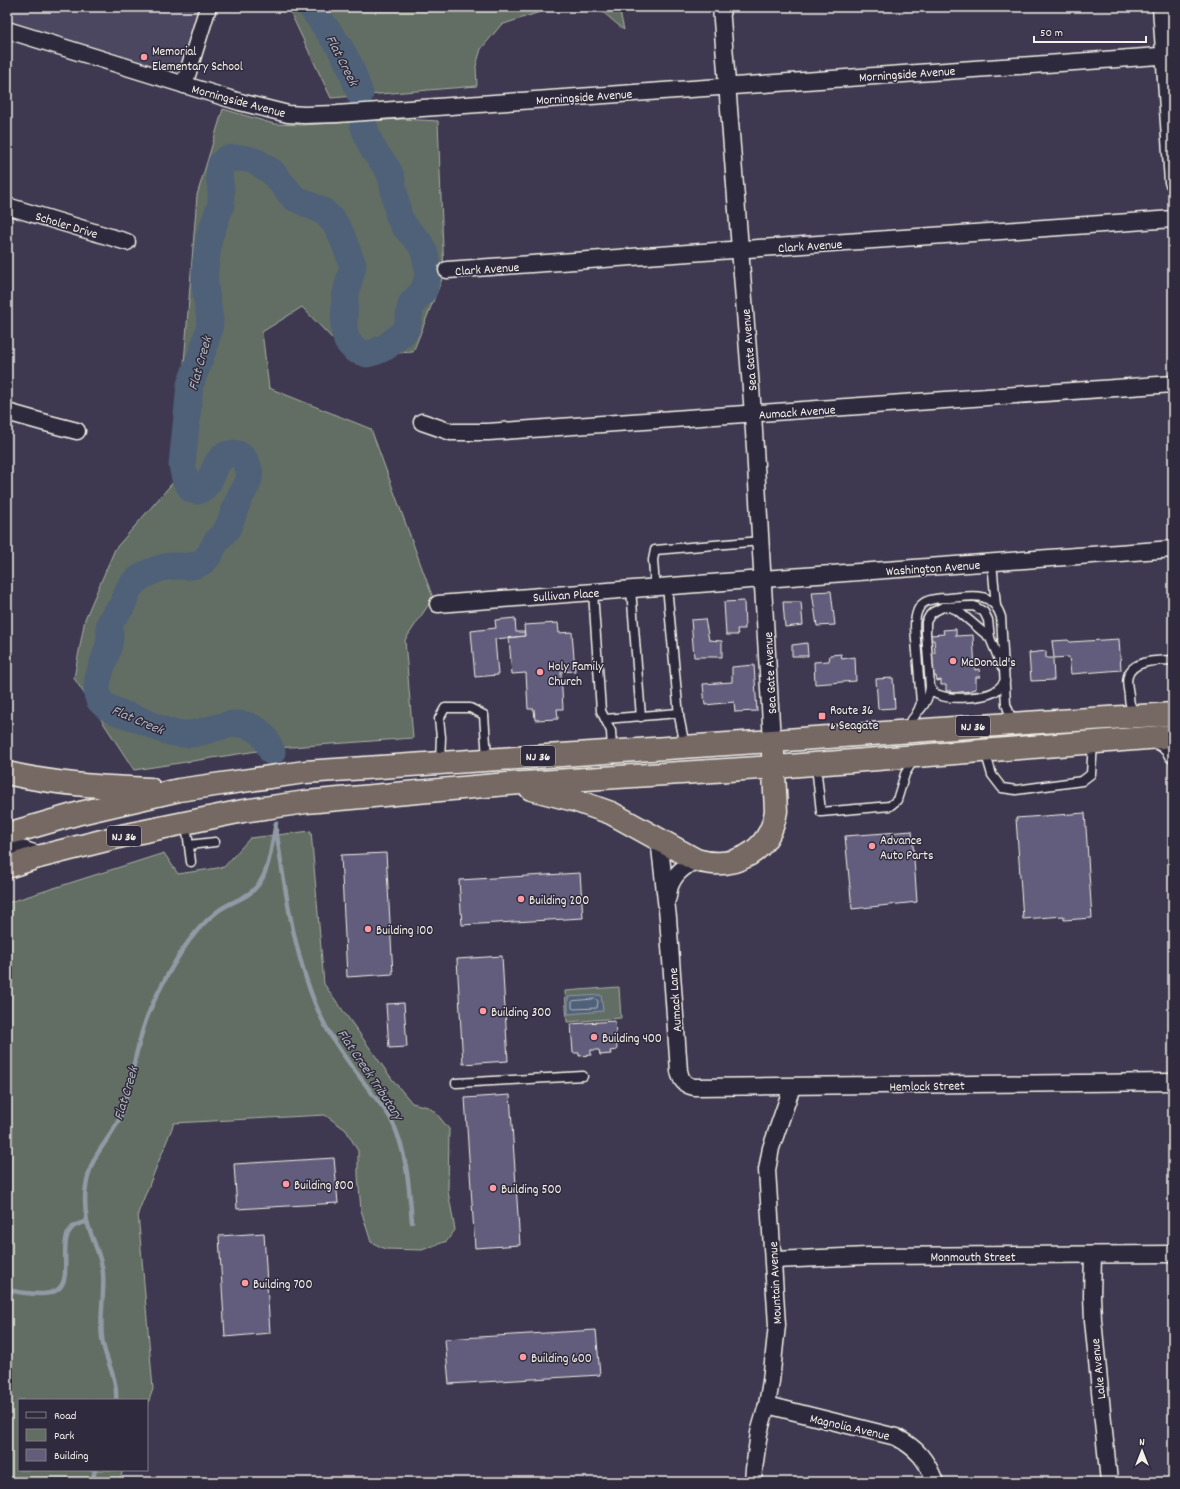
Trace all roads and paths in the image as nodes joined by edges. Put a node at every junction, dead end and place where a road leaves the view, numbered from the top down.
1 (208, 7) edge
2 (721, 7) edge
3 (1161, 7) edge
4 (7, 30) edge
5 (1169, 55) edge
6 (184, 85) junction
7 (727, 86) junction
8 (1173, 182) edge
9 (8, 210) edge
10 (1173, 219) edge
11 (127, 242) dead end
12 (740, 250) junction
13 (446, 270) dead end
14 (1173, 384) edge
15 (7, 412) edge
16 (753, 414) junction
17 (422, 422) dead end
18 (77, 431) dead end
19 (761, 542) junction
20 (1173, 549) edge
21 (992, 562) junction
22 (763, 579) junction
23 (693, 584) joint
24 (661, 586) junction
25 (631, 589) junction
26 (594, 592) junction
27 (438, 604) dead end
28 (996, 606) junction
29 (949, 607) junction
30 (990, 638) junction
31 (1173, 660) edge
32 (1005, 678) junction
33 (930, 687) junction
34 (919, 711) junction
35 (679, 713) junction
36 (1173, 714) edge
37 (1145, 716) junction
38 (641, 717) junction
39 (605, 719) junction
40 (1025, 723) junction
41 (901, 731) junction
42 (1173, 736) edge
43 (1147, 737) junction
44 (772, 741) junction
45 (1093, 742) junction
46 (686, 747) junction
47 (985, 750) junction
48 (612, 751) junction
49 (916, 756) junction
50 (1173, 756) edge
51 (487, 759) junction
52 (440, 762) junction
53 (816, 764) junction
54 (775, 767) junction
55 (7, 773) edge
56 (507, 784) junction
57 (179, 790) junction
58 (186, 822) junction
59 (7, 834) edge
60 (7, 839) edge
61 (659, 840) junction
62 (215, 842) dead end
63 (189, 845) junction
64 (38, 857) junction
65 (696, 860) junction
66 (191, 862) dead end
67 (7, 867) edge
68 (668, 918) junction
69 (583, 1076) dead end
70 (683, 1082) joint
71 (1173, 1082) edge
72 (456, 1083) dead end
73 (792, 1086) junction
74 (1173, 1254) edge
75 (1094, 1255) junction
76 (774, 1260) junction
77 (767, 1405) junction
78 (754, 1482) edge
79 (935, 1482) edge
80 (1109, 1482) edge

1 - 6 street
2 - 7 street, Sea Gate Avenue
3 - 5 street
4 - 6 street, Morningside Avenue
5 - 7 street, Morningside Avenue
5 - 8 street
6 - 7 street, Morningside Avenue
7 - 12 street, Sea Gate Avenue
9 - 11 street, Scholer Drive
10 - 12 street, Clark Avenue
12 - 13 street, Clark Avenue
12 - 16 street, Sea Gate Avenue
14 - 16 street, Aumack Avenue
15 - 18 street
16 - 17 street, Aumack Avenue
16 - 19 street, Sea Gate Avenue
19 - 22 street, Sea Gate Avenue
19 - 24 lane
20 - 21 street, Washington Avenue
21 - 22 street, Washington Avenue
21 - 28 lane
22 - 23 street, Washington Avenue
22 - 44 street, Sea Gate Avenue
23 - 24 street, Sullivan Place
24 - 25 street, Sullivan Place
24 - 35 lane
25 - 26 street, Sullivan Place
25 - 38 lane
26 - 27 street, Sullivan Place
26 - 39 lane
28 - 32 lane
28 - 34 lane
29 - 30 lane
29 - 30 lane
29 - 33 lane
30 - 32 lane
31 - 37 lane
32 - 33 lane
32 - 40 lane
33 - 34 lane
34 - 41 lane
35 - 38 lane
35 - 46 lane
36 - 37 highway, NJ 36
37 - 40 highway, NJ 36
38 - 39 lane
39 - 48 lane
40 - 41 highway, NJ 36
41 - 44 highway, NJ 36
42 - 43 highway, NJ 36
43 - 45 highway, NJ 36
43 - 50 street
44 - 46 highway, NJ 36
44 - 54 highway
45 - 47 highway, NJ 36
45 - 47 lane
46 - 48 highway, NJ 36
47 - 49 highway, NJ 36
48 - 51 highway, NJ 36
49 - 53 highway, NJ 36
49 - 53 lane
51 - 52 highway, NJ 36
51 - 52 lane
52 - 57 highway, NJ 36
53 - 54 highway, NJ 36
54 - 56 highway, NJ 36
54 - 65 highway
55 - 57 highway
56 - 58 highway, NJ 36
56 - 61 highway
57 - 59 highway, NJ 36
58 - 63 lane
58 - 64 highway, NJ 36
60 - 64 main road
61 - 65 highway
61 - 68 street, Aumack Lane
62 - 63 lane
63 - 66 lane
64 - 67 highway, NJ 36
65 - 68 street, Aumack Lane
68 - 70 street, Aumack Lane
69 - 72 lane
70 - 73 street, Hemlock Street
71 - 73 street, Hemlock Street
73 - 76 street, Mountain Avenue
74 - 75 street, Monmouth Street
75 - 76 street, Monmouth Street
75 - 80 street, Lake Avenue
76 - 77 street, Mountain Avenue
77 - 78 street, Mountain Avenue
77 - 79 street, Magnolia Avenue

